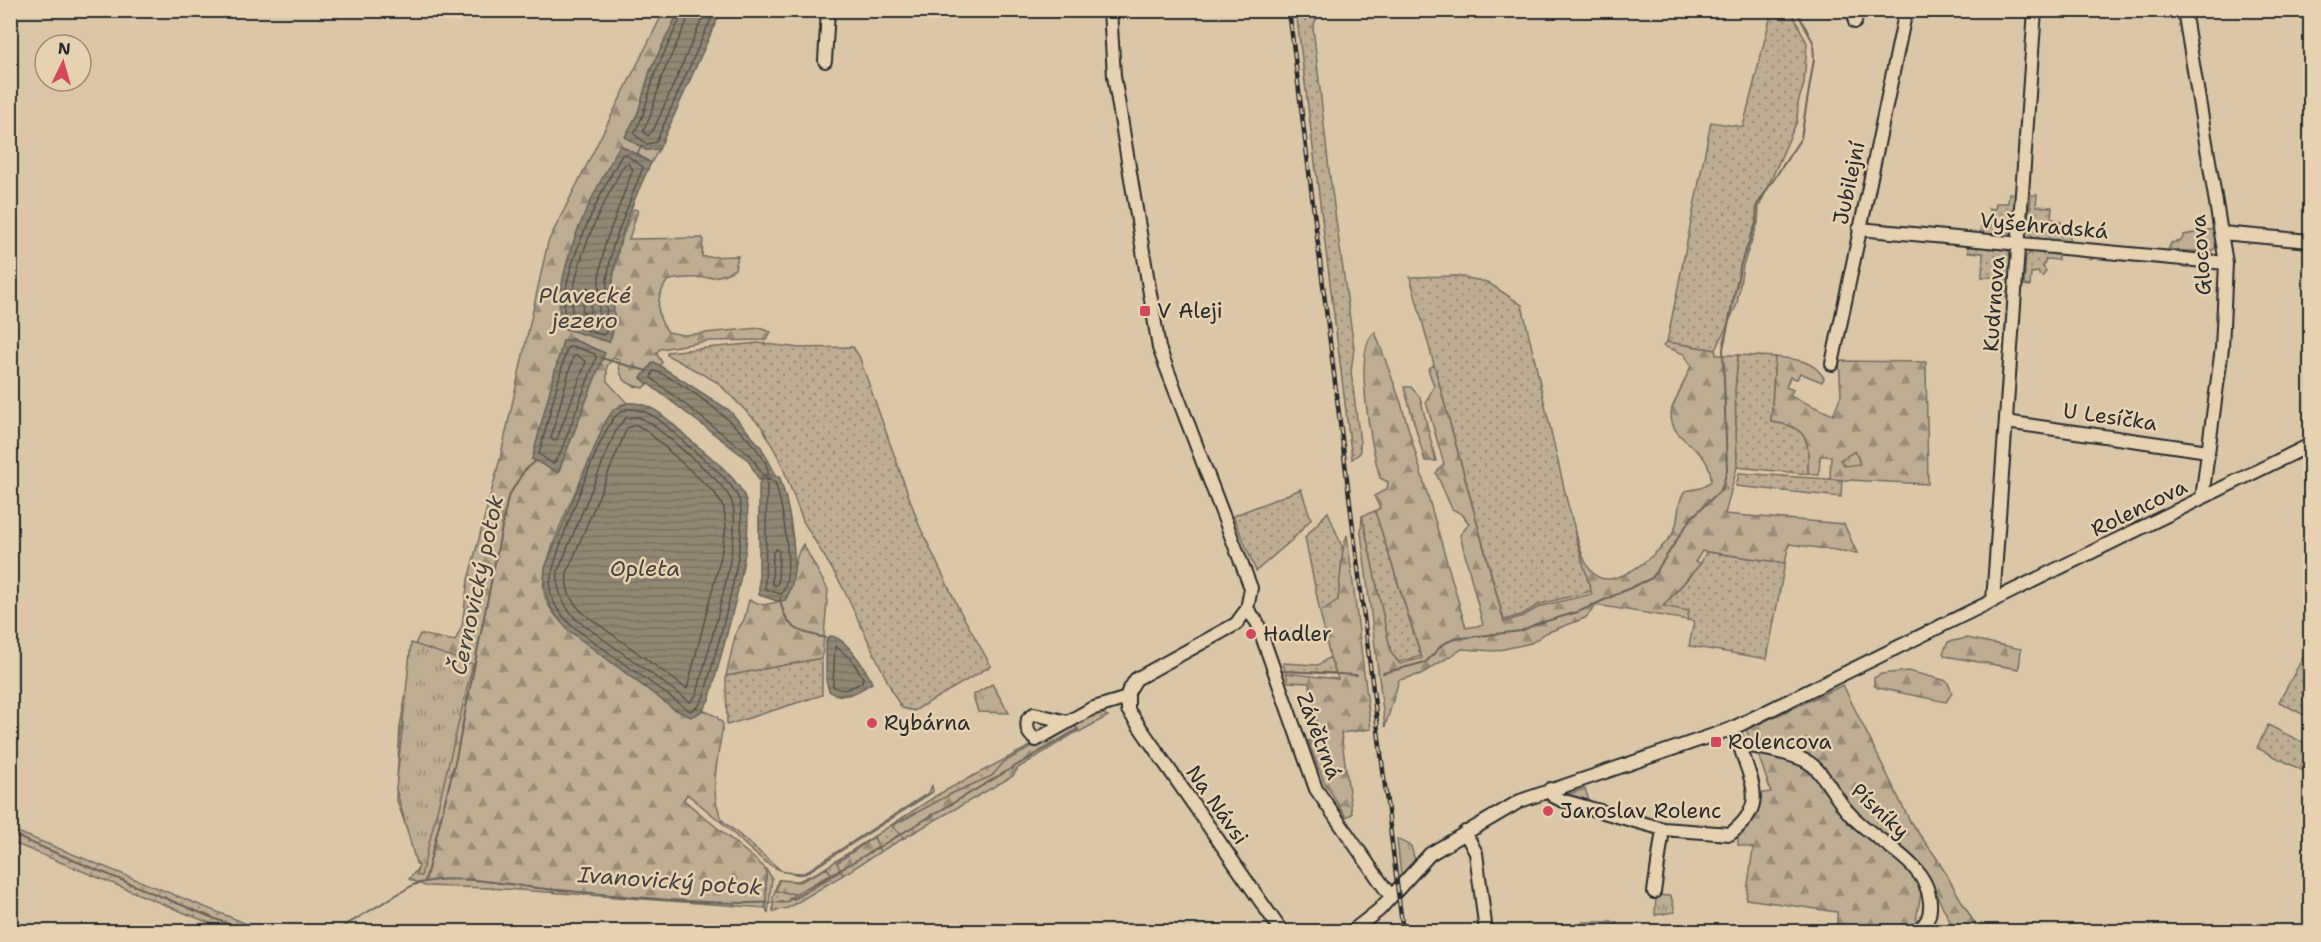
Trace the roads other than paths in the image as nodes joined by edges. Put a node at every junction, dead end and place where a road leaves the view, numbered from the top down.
1 (828, 10) edge
2 (1110, 10) edge
3 (1906, 10) edge
4 (2035, 10) edge
5 (2184, 10) edge
6 (825, 61) dead end
7 (1859, 229) junction
8 (2222, 233) junction
9 (2310, 242) edge
10 (2018, 243) junction
11 (2226, 262) junction
12 (1832, 364) dead end
13 (2006, 422) junction
14 (2310, 445) edge
15 (2208, 451) junction
16 (2202, 498) junction
17 (1993, 601) junction
18 (1247, 609) junction
19 (1127, 698) junction
20 (1068, 722) dead end
21 (1731, 729) junction
22 (1739, 743) junction
23 (1550, 789) junction
24 (1663, 829) junction
25 (1464, 832) junction
26 (1654, 892) dead end
27 (1391, 897) junction
28 (1282, 932) edge
29 (1351, 932) edge
30 (1486, 932) edge
31 (1914, 932) edge

1 - 6 street
2 - 18 street
3 - 7 street, Jubilejní
4 - 10 street, Kudrnova
5 - 8 street, Glocova
7 - 10 street, Vyšehradská
7 - 12 street, Jubilejní
8 - 9 street
8 - 11 street, Glocova
10 - 11 street, Vyšehradská
10 - 13 street, Kudrnova
11 - 15 street, Glocova
13 - 15 street, U Lesíčka
13 - 17 street, Kudrnova
14 - 16 street, Rolencova
15 - 16 street, Glocova
16 - 17 street, Rolencova
17 - 21 street, Rolencova
18 - 19 street
18 - 27 street, Závětrná
19 - 20 street
19 - 28 street, Na Návsi
21 - 22 street
21 - 23 street, Rolencova
22 - 24 street
22 - 31 street, Písníky
23 - 24 street
23 - 25 street, Rolencova
24 - 26 street
25 - 27 street, Rolencova
25 - 30 street
27 - 29 street, Rolencova

